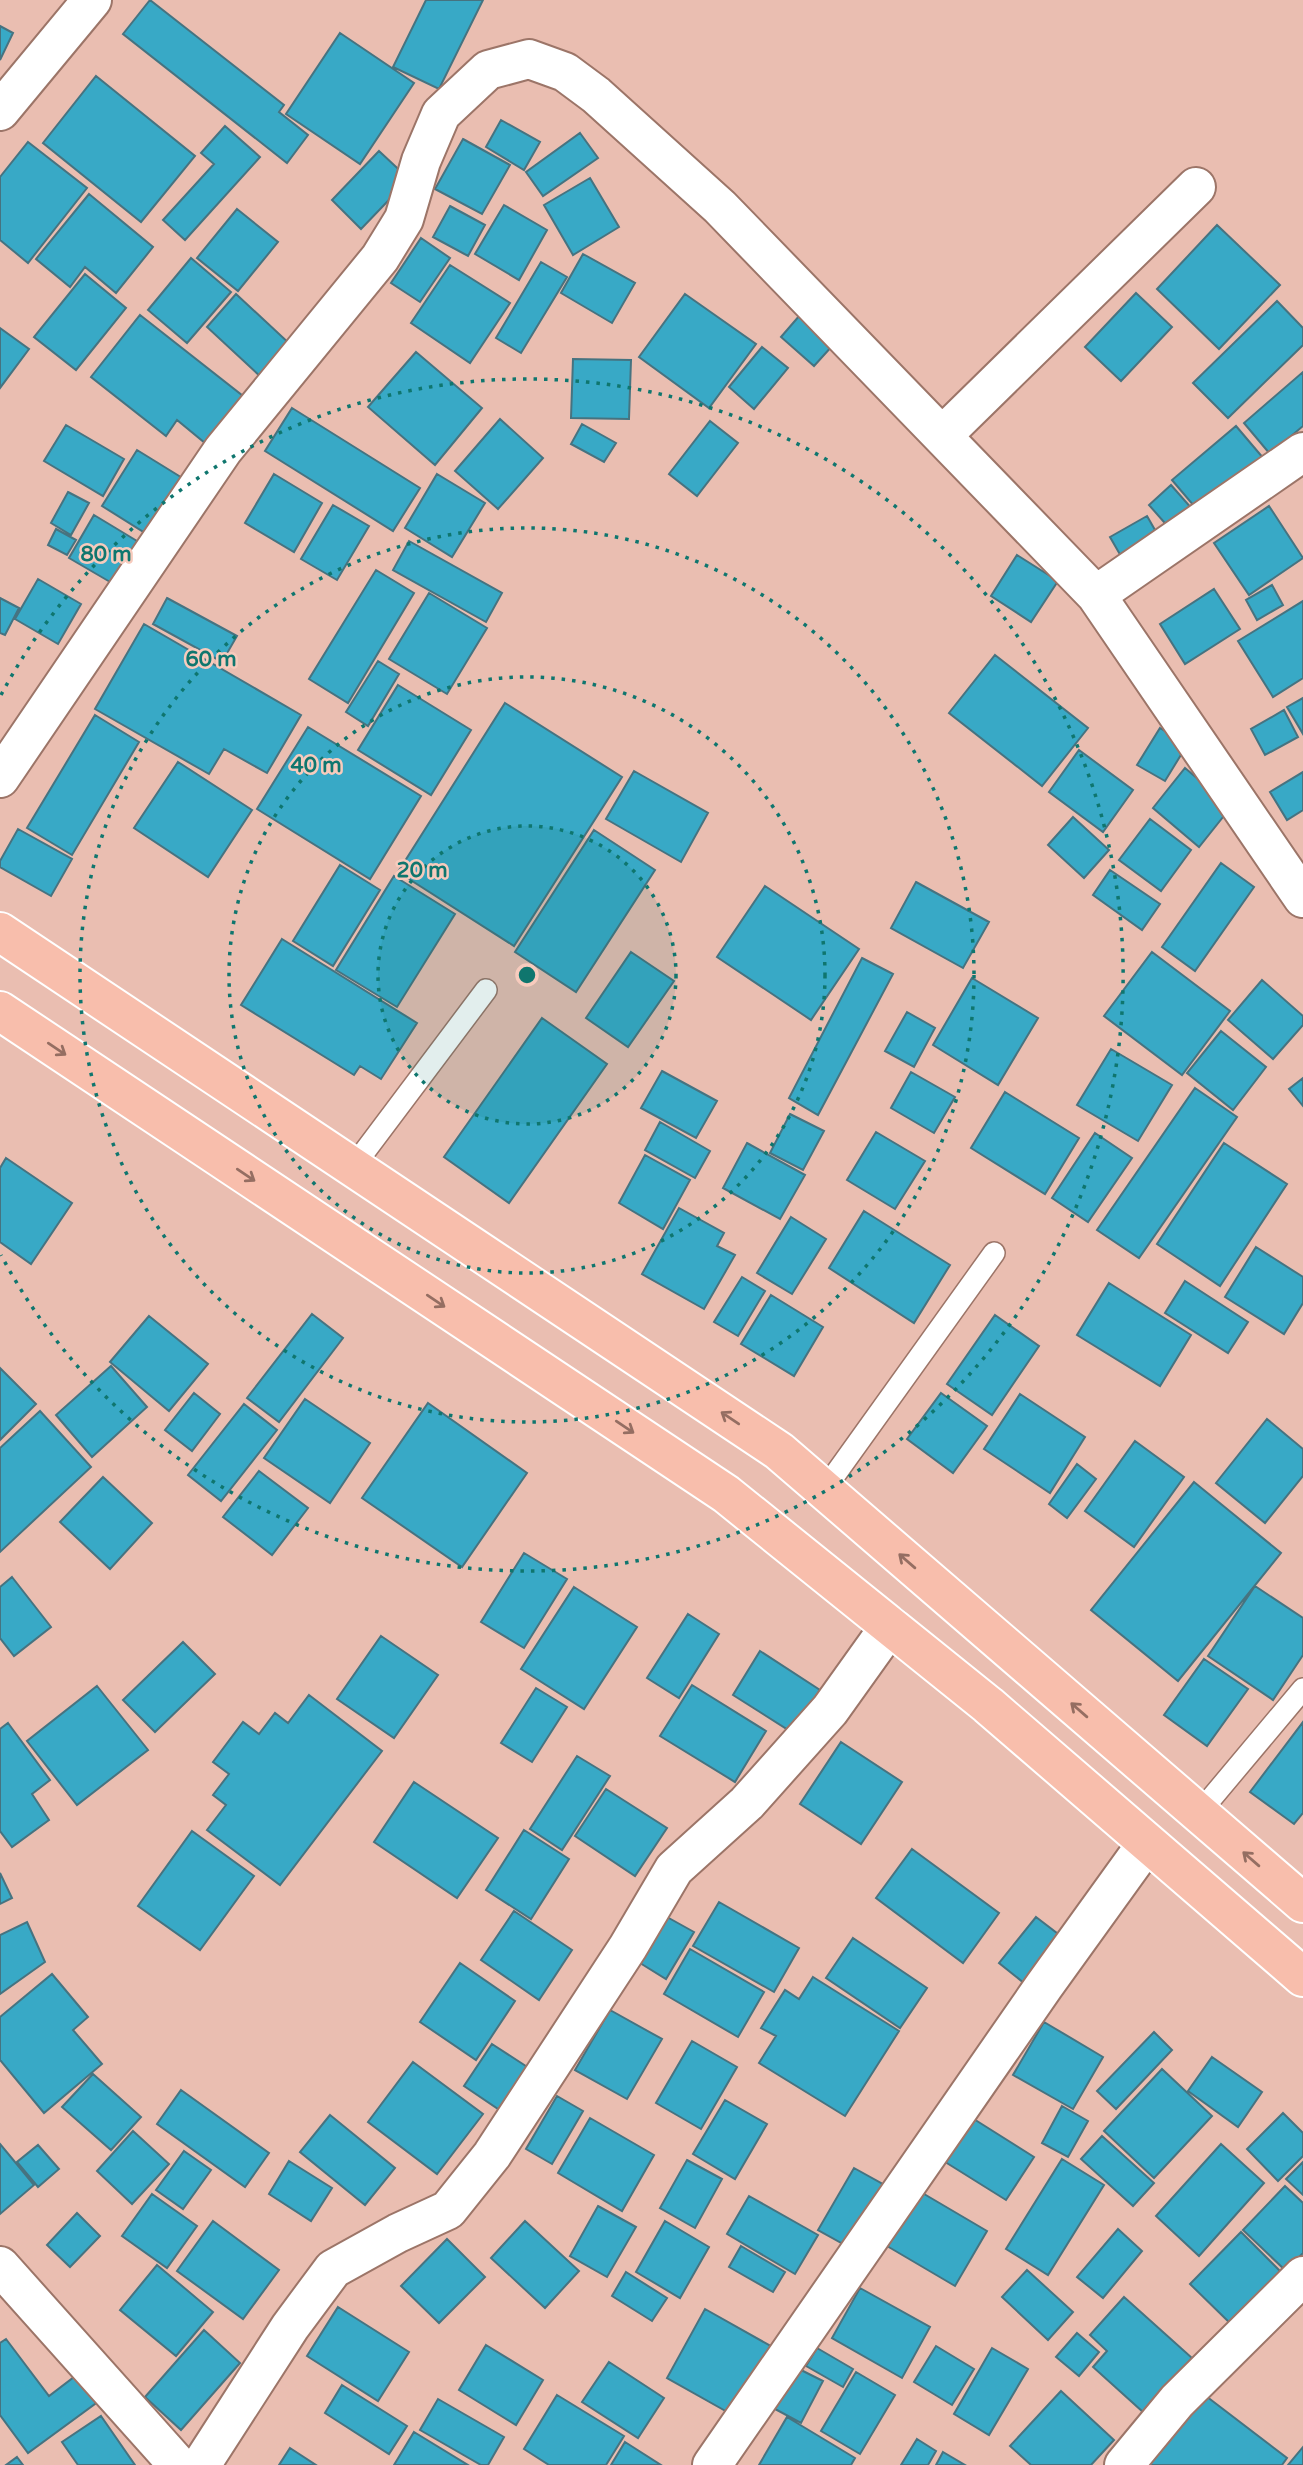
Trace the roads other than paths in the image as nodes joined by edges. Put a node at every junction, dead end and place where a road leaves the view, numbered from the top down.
1 (92, 0) edge
2 (0, 111) edge
3 (1196, 187) dead end
4 (942, 436) junction
5 (1303, 452) edge
6 (1096, 595) junction
7 (0, 778) edge
8 (1303, 898) edge
9 (0, 932) edge
10 (486, 990) dead end
11 (0, 1011) edge
12 (353, 1167) junction
13 (994, 1253) dead end
14 (824, 1490) junction
15 (890, 1626) junction
16 (1303, 1689) edge
17 (1199, 1813) junction
18 (1147, 1843) junction
19 (1303, 1903) edge
20 (1303, 1977) edge
21 (0, 2266) edge
22 (1303, 2276) edge
23 (178, 2465) edge
24 (201, 2465) edge
25 (712, 2465) edge
26 (1124, 2465) edge

1 - 2 street
3 - 4 street
4 - 6 street
4 - 7 street
5 - 6 street
6 - 8 street
9 - 12 main road
10 - 12 lane
11 -> 15 main road
14 -> 12 main road
13 - 14 lane
17 -> 14 main road
15 - 18 main road
15 - 24 street
16 - 17 lane
19 -> 17 main road
18 - 20 main road
18 - 25 street
21 - 23 street
22 - 26 street

